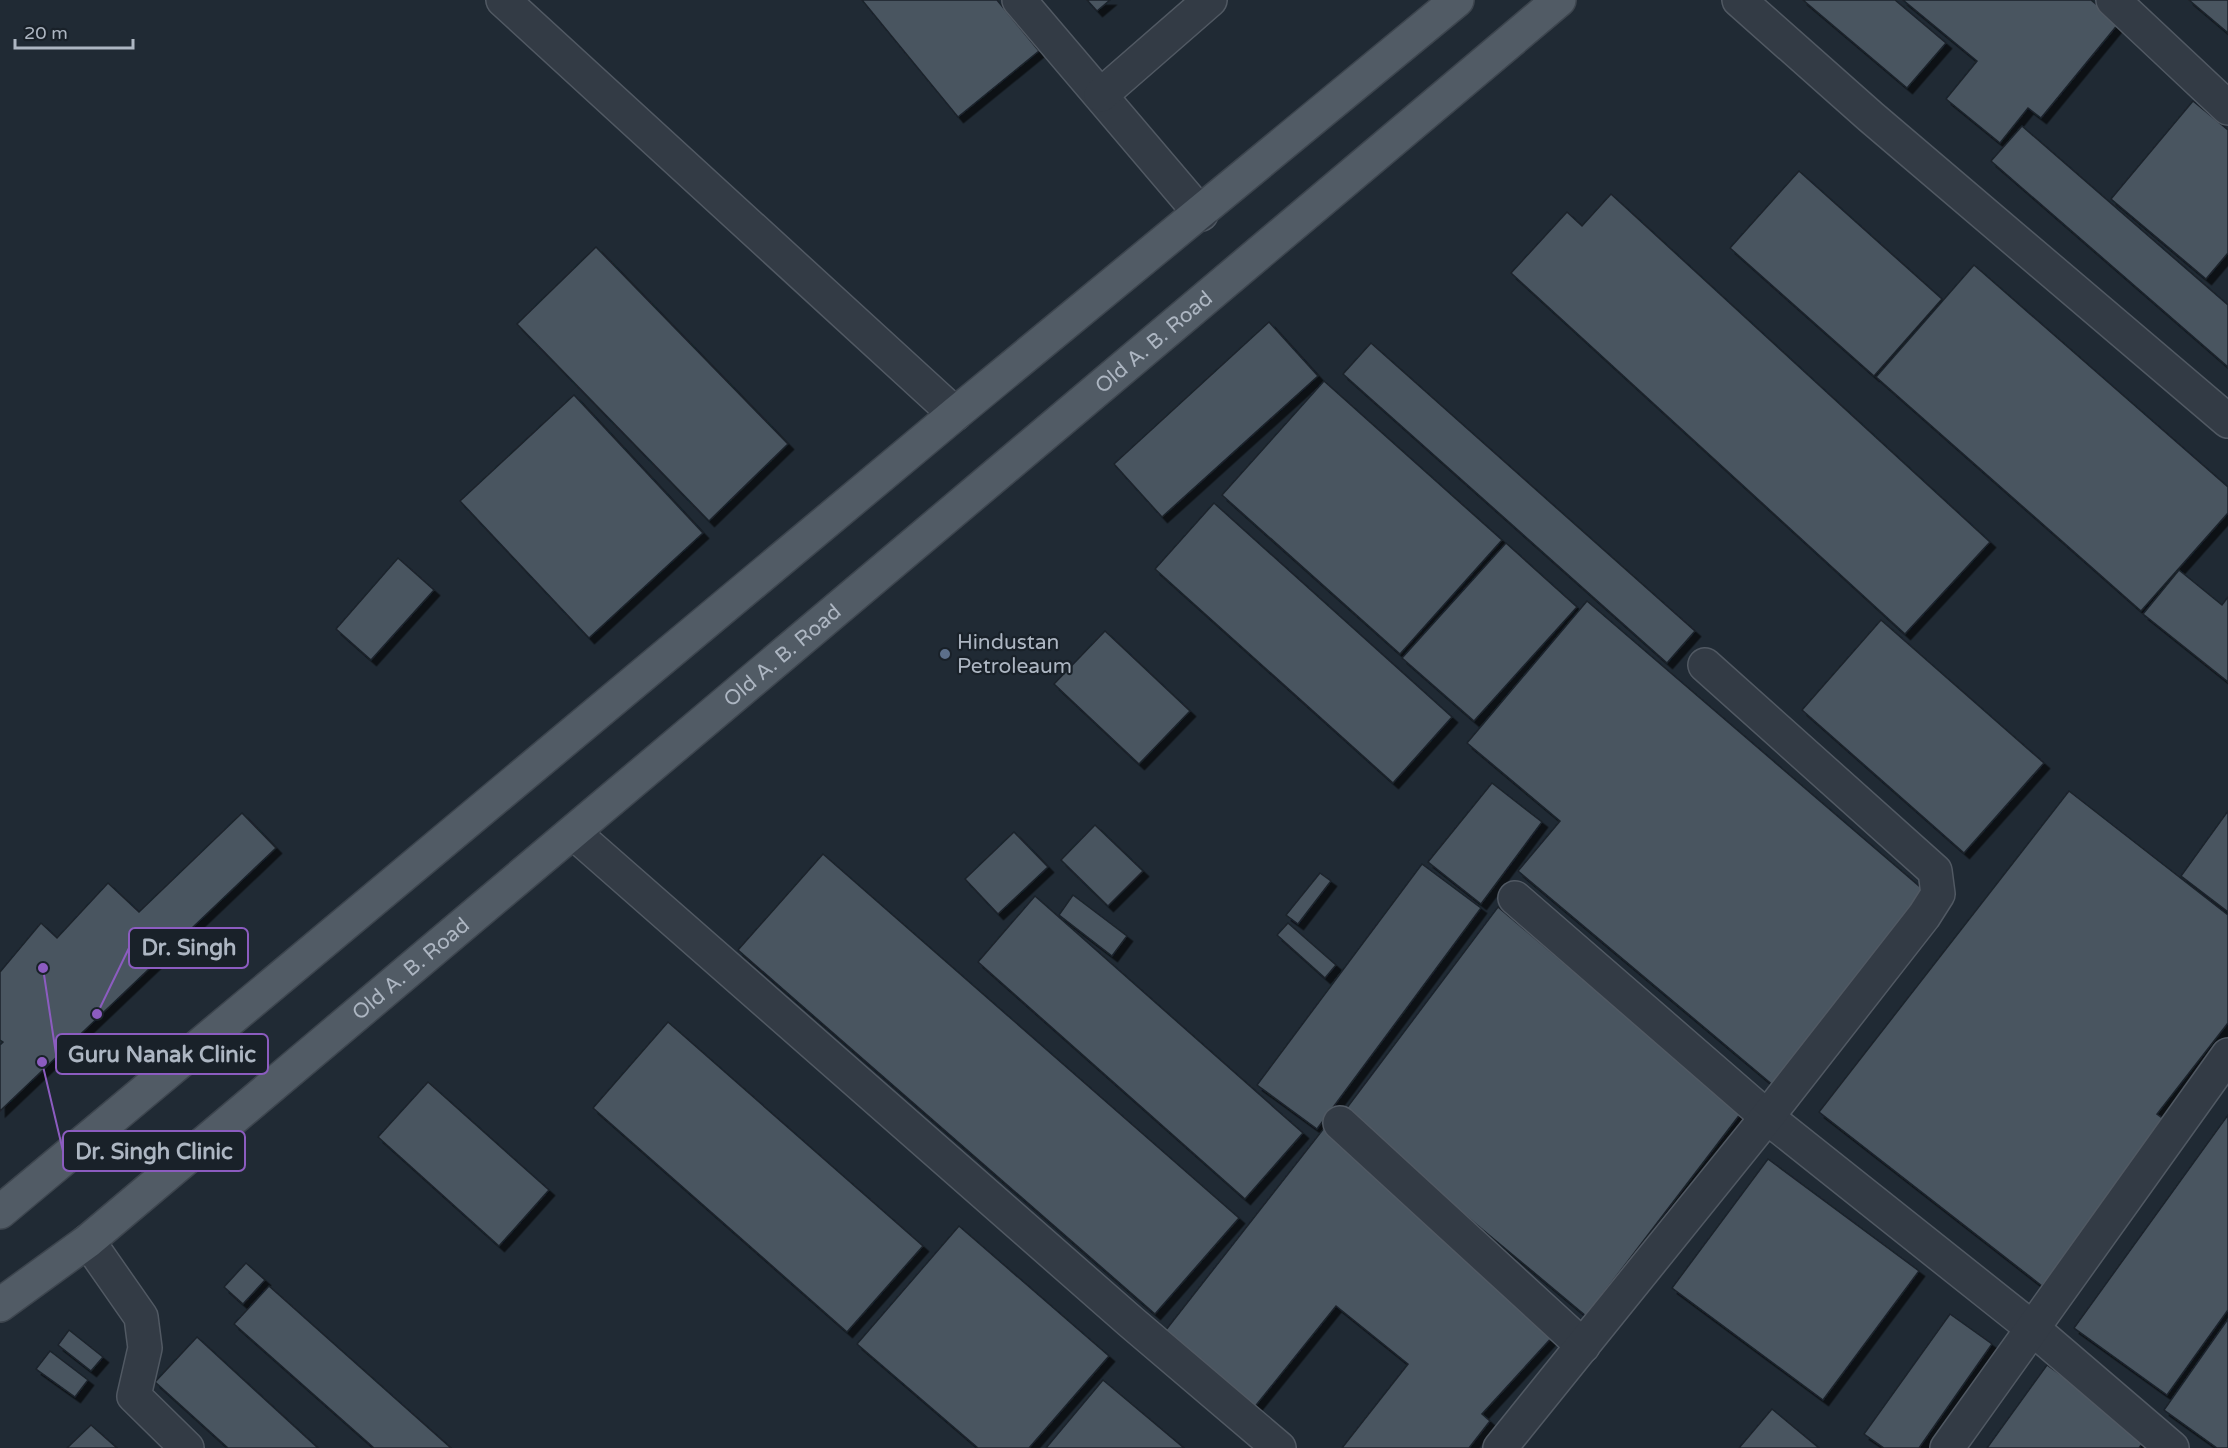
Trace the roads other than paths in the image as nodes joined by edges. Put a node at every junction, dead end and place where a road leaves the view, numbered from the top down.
1 (503, 0) edge
2 (1019, 0) edge
3 (1210, 0) edge
4 (1457, 0) edge
5 (1559, 0) edge
6 (1739, 0) edge
7 (2113, 0) edge
8 (1101, 96) junction
9 (2228, 108) edge
10 (1201, 214) junction
11 (955, 414) junction
12 (2228, 421) edge
13 (1704, 665) dead end
14 (574, 833) junction
15 (1515, 898) dead end
16 (2228, 1055) edge
17 (1767, 1118) junction
18 (1340, 1123) dead end
19 (0, 1212) edge
20 (88, 1241) junction
21 (0, 1305) edge
22 (2032, 1328) junction
23 (1582, 1346) junction
24 (187, 1448) edge
25 (1279, 1448) edge
26 (1500, 1448) edge
27 (1947, 1448) edge
28 (2172, 1448) edge

1 - 11 street
2 - 8 street
3 - 8 street
4 - 10 main road
5 - 14 main road, Old A. B. Road
6 - 12 street
7 - 9 street
8 - 10 street
10 - 11 main road
11 - 19 main road
13 - 17 street
14 - 20 main road, Old A. B. Road
14 - 25 street
15 - 17 street
16 - 22 street
17 - 22 street
17 - 23 street
18 - 23 street
20 - 21 main road, Old A. B. Road
20 - 24 street
22 - 27 street
22 - 28 street
23 - 26 street

